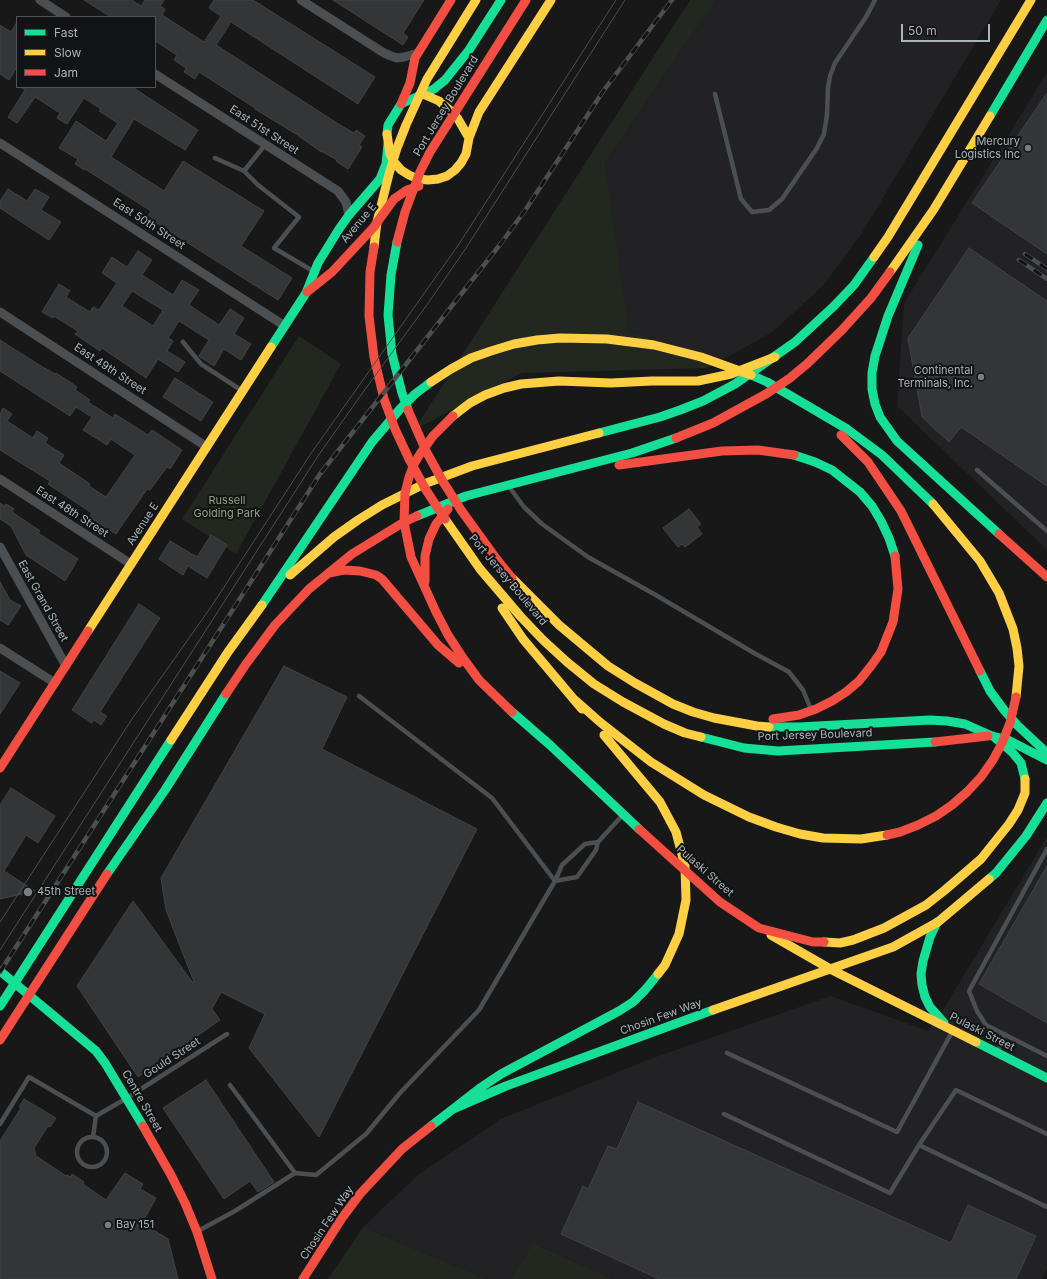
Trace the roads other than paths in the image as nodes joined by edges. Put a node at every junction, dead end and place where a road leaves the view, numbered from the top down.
1 (40, 0) edge
2 (301, 0) edge
3 (451, 0) edge
4 (501, 0) edge
5 (526, 0) edge
6 (551, 0) edge
7 (875, 0) edge
8 (1031, 0) edge
9 (474, 3) edge
10 (64, 16) edge
11 (1047, 20) edge
12 (470, 50) junction
13 (418, 53) junction
14 (156, 75) edge
15 (458, 78) dead end
16 (422, 94) junction
17 (715, 94) dead end
18 (454, 99) dead end
19 (401, 104) junction
20 (458, 119) junction
21 (469, 138) junction
22 (0, 143) edge
23 (388, 144) junction
24 (265, 145) junction
25 (215, 158) dead end
26 (244, 171) junction
27 (438, 179) junction
28 (934, 209) junction
29 (349, 215) junction
30 (314, 272) junction
31 (306, 293) junction
32 (0, 312) edge
33 (285, 326) junction
34 (183, 342) dead end
35 (775, 357) junction
36 (243, 391) junction
37 (808, 406) junction
38 (433, 436) junction
39 (207, 447) junction
40 (978, 470) dead end
41 (443, 476) junction
42 (532, 478) junction
43 (0, 479) edge
44 (508, 485) junction
45 (405, 493) junction
46 (466, 496) junction
47 (404, 522) junction
48 (1047, 531) edge
49 (461, 543) junction
50 (0, 547) edge
51 (131, 564) junction
52 (327, 574) junction
53 (1047, 577) edge
54 (426, 588) junction
55 (258, 611) junction
56 (0, 648) edge
57 (66, 666) junction
58 (479, 680) junction
59 (55, 683) junction
60 (359, 696) dead end
61 (575, 700) junction
62 (812, 710) junction
63 (734, 722) junction
64 (992, 736) junction
65 (1047, 753) edge
66 (1047, 760) edge
67 (0, 768) edge
68 (1047, 803) edge
69 (623, 815) junction
70 (598, 842) junction
71 (1047, 849) edge
72 (555, 881) junction
73 (938, 922) junction
74 (759, 928) junction
75 (832, 970) junction
76 (0, 971) edge
77 (0, 1006) edge
78 (953, 1030) junction
79 (227, 1034) dead end
80 (1005, 1034) junction
81 (0, 1040) edge
82 (727, 1053) dead end
83 (997, 1053) junction
84 (1047, 1056) edge
85 (1047, 1078) edge
86 (230, 1085) dead end
87 (127, 1098) junction
88 (453, 1109) junction
89 (724, 1114) dead end
90 (96, 1116) junction
91 (0, 1124) edge
92 (1047, 1134) edge
93 (92, 1137) junction
94 (919, 1145) junction
95 (295, 1173) junction
96 (1047, 1207) edge
97 (197, 1232) junction
98 (212, 1279) edge
99 (303, 1279) edge

1 - 10 street
2 - 13 street
3 - 13 main road
4 - 12 main road
5 - 63 main road, Port Jersey Boulevard
6 - 21 main road
7 - 17 lane
8 - 35 main road
9 - 49 main road, Port Jersey Boulevard
11 - 28 main road
12 - 15 main road
12 - 16 main road
13 - 19 main road
14 - 24 street, East 51st Street
16 - 19 main road
16 - 20 main road
18 - 20 main road
19 - 23 main road
20 - 21 main road
21 - 27 main road
22 - 33 street, East 50th Street
23 - 27 main road
23 - 29 main road, Avenue E
24 - 26 lane
24 - 29 street, East 51st Street
25 - 26 lane
26 - 30 lane
27 - 31 main road, Avenue E
28 - 42 main road
28 - 53 main road
29 - 30 main road, Avenue E
30 - 31 main road, Avenue E
31 - 33 main road, Avenue E
32 - 39 street, East 49th Street
33 - 36 main road, Avenue E
34 - 36 lane
35 - 38 main road, Pulaski Street
35 - 41 main road
36 - 39 main road, Avenue E
37 - 55 main road
37 - 61 main road
37 - 65 main road
38 - 41 main road
38 - 45 main road, Pulaski Street
39 - 51 main road, Avenue E
40 - 48 lane
41 - 45 main road
41 - 46 main road
42 - 44 main road
42 - 62 main road
43 - 51 street, East 48th Street
44 - 46 main road
44 - 62 lane
45 - 47 main road, Pulaski Street
45 - 55 main road
46 - 47 main road
46 - 54 main road, Pulaski Street
47 - 52 main road
47 - 54 main road, Pulaski Street
49 - 61 main road
49 - 64 main road, Port Jersey Boulevard
50 - 57 street, East Grand Street
51 - 57 main road, Avenue E
52 - 58 main road
52 - 81 main road
54 - 58 main road, Pulaski Street
55 - 77 main road
56 - 59 street
57 - 59 main road, Avenue E
58 - 69 main road, Pulaski Street
59 - 67 main road, Avenue E
60 - 72 lane
61 - 88 main road
62 - 63 main road
63 - 64 main road, Port Jersey Boulevard
64 - 66 main road, Port Jersey Boulevard
64 - 74 main road
68 - 73 main road, Chosin Few Way
69 - 70 lane
69 - 74 main road, Pulaski Street
70 - 72 lane
70 - 72 lane
71 - 80 lane
72 - 95 lane
73 - 75 main road, Chosin Few Way
73 - 78 main road
74 - 75 main road, Pulaski Street
75 - 78 main road, Pulaski Street
75 - 88 main road, Chosin Few Way
76 - 87 main road, Centre Street
78 - 82 lane
78 - 83 main road, Pulaski Street
79 - 87 lane, Gould Street
80 - 83 lane
80 - 84 lane
83 - 85 main road, Pulaski Street
86 - 95 lane
87 - 90 lane, Gould Street
87 - 97 main road, Centre Street
88 - 99 main road, Chosin Few Way
89 - 94 lane
90 - 91 lane
90 - 93 lane
92 - 94 lane
93 - 93 lane
94 - 96 lane
95 - 97 lane
97 - 98 main road, Centre Street

